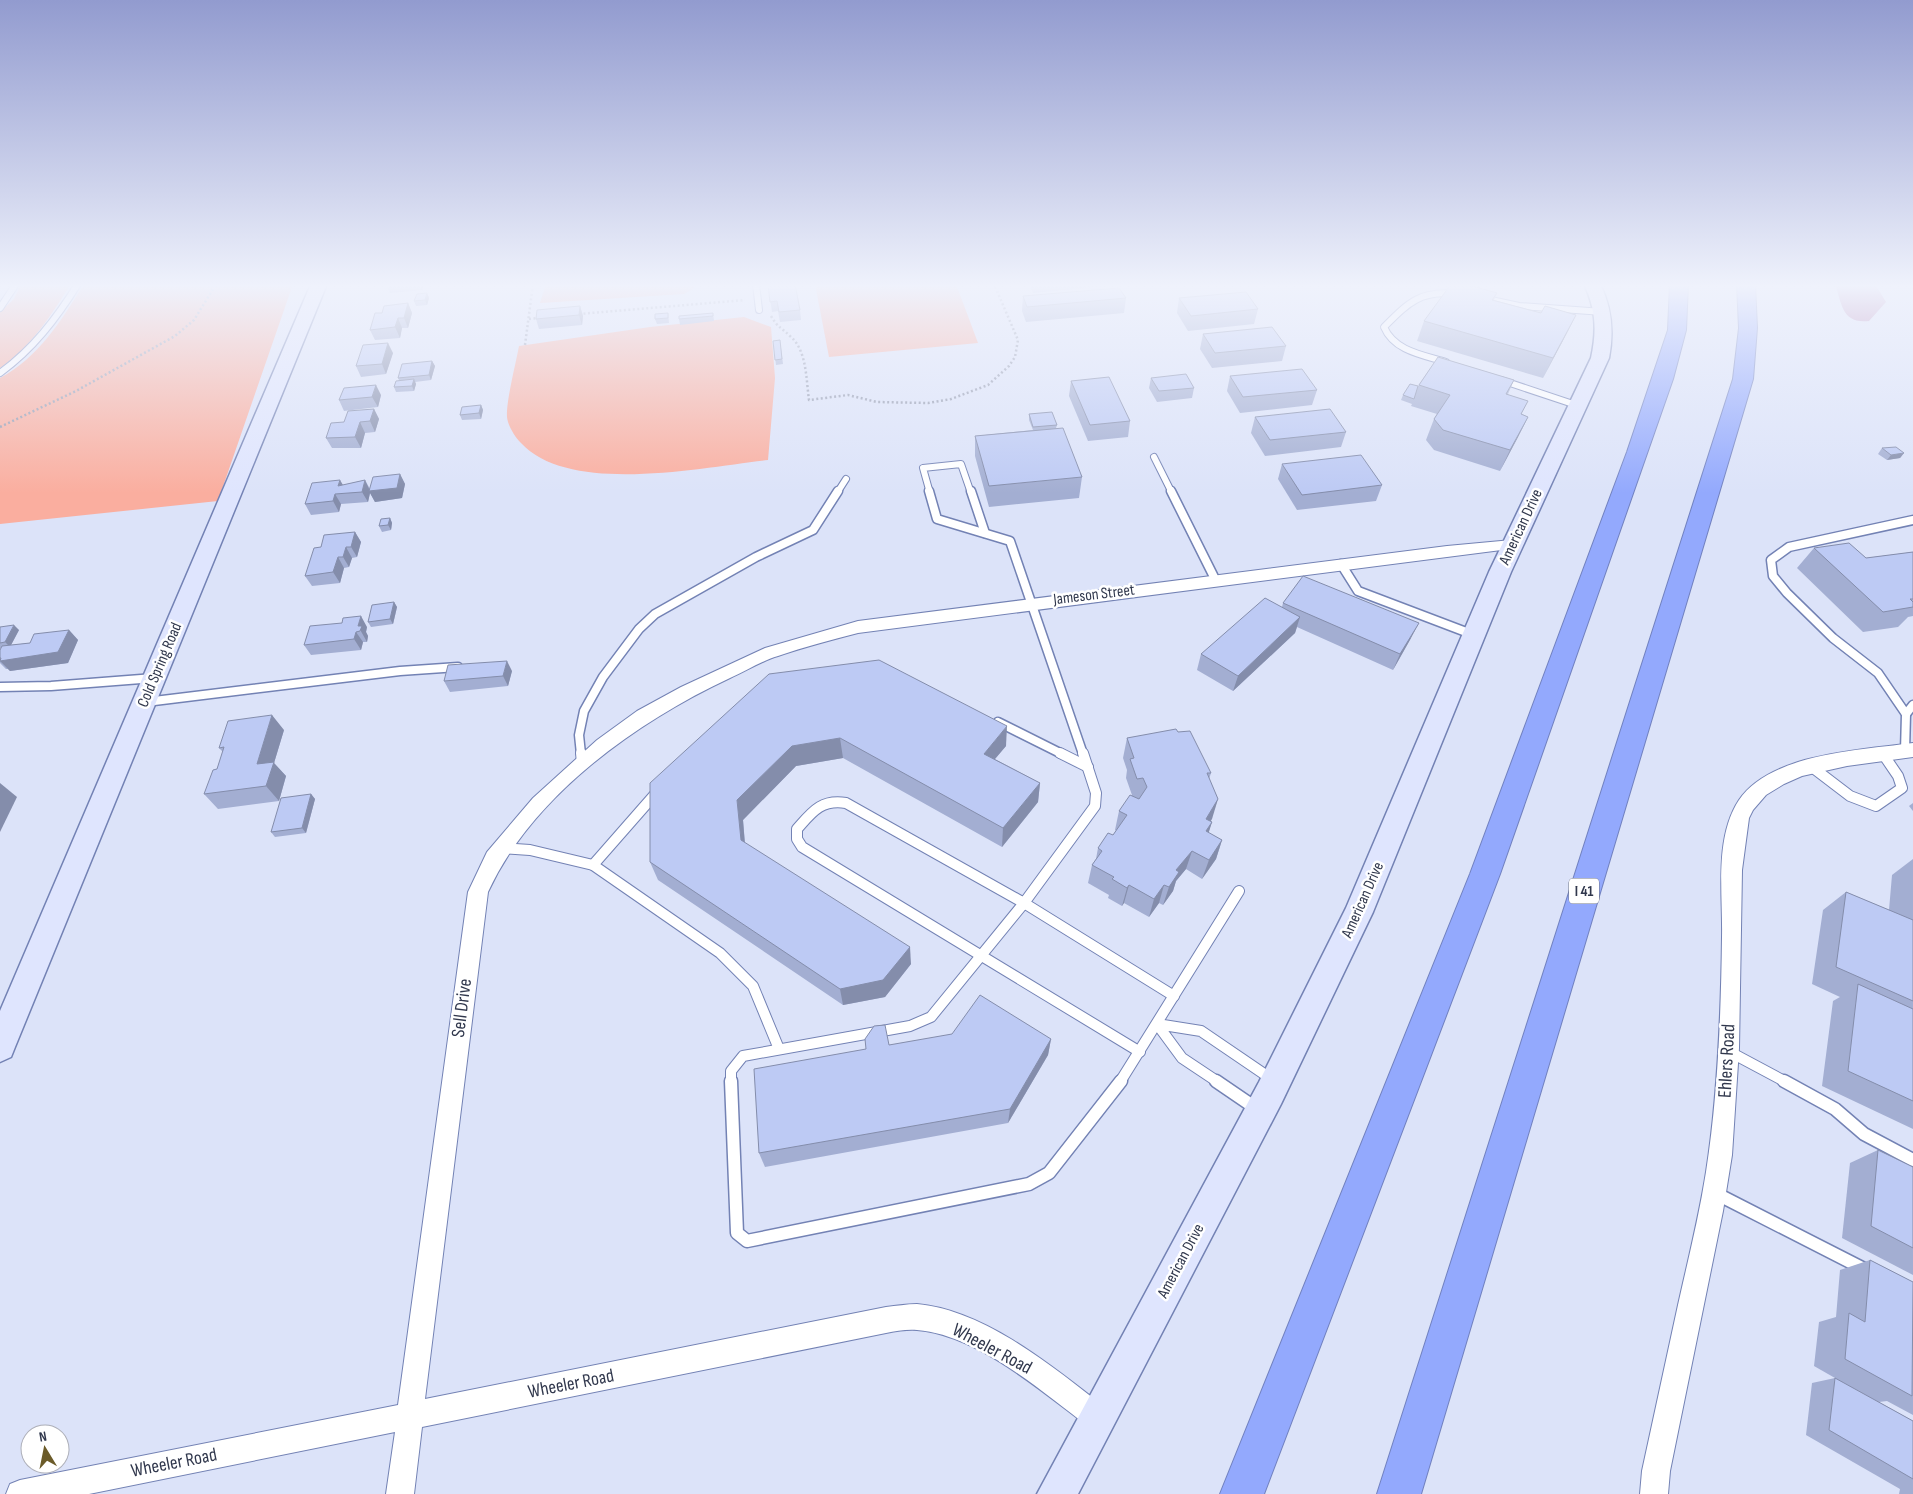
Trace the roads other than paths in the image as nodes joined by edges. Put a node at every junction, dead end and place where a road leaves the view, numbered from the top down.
1 (24, 354) edge
2 (290, 354) edge
3 (1425, 354) edge
4 (1601, 354) edge
5 (1670, 354) edge
6 (1745, 354) edge
7 (1450, 363) edge
8 (0, 373) edge
9 (1495, 378) edge
10 (1580, 406) junction
11 (1154, 457) dead end
12 (846, 479) dead end
13 (1913, 520) edge
14 (985, 533) junction
15 (1512, 545) junction
16 (1341, 564) junction
17 (1215, 579) junction
18 (1033, 603) junction
19 (1474, 636) junction
20 (464, 667) edge
21 (154, 678) junction
22 (0, 688) edge
23 (687, 691) joint
24 (144, 702) junction
25 (1913, 705) edge
26 (1906, 714) junction
27 (991, 718) edge
28 (1909, 750) edge
29 (1883, 754) junction
30 (582, 763) junction
31 (1088, 767) junction
32 (1812, 767) junction
33 (662, 787) edge
34 (501, 848) junction
35 (592, 865) junction
36 (1239, 890) dead end
37 (1024, 903) junction
38 (981, 955) junction
39 (1174, 996) junction
40 (1158, 1024) junction
41 (0, 1046) edge
42 (779, 1049) junction
43 (1140, 1052) junction
44 (1728, 1052) junction
45 (1275, 1082) junction
46 (1260, 1111) junction
47 (1913, 1160) edge
48 (1714, 1193) junction
49 (1873, 1274) edge
50 (410, 1416) junction
51 (1098, 1418) junction
52 (20, 1494) edge
53 (400, 1494) edge
54 (1057, 1494) edge
55 (1242, 1494) edge
56 (1399, 1494) edge
57 (1654, 1494) edge

1 - 8 lane
2 - 21 street, Cold Spring Road
3 - 7 lane
4 - 10 street, American Drive
5 - 55 highway
6 - 56 highway, I 41
9 - 10 lane
10 - 15 street, American Drive
11 - 17 lane
12 - 30 lane
13 - 26 lane
14 - 14 lane
14 - 18 lane
15 - 16 street, Jameson Street
15 - 19 street, American Drive
16 - 17 street, Jameson Street
16 - 19 lane
17 - 18 street, Jameson Street
18 - 23 street, Jameson Street
18 - 31 lane
19 - 45 street, American Drive
20 - 24 lane
21 - 22 lane
21 - 24 street, Cold Spring Road
23 - 30 street, Sell Drive
24 - 41 street, Cold Spring Road
25 - 26 lane
26 - 28 lane
27 - 31 lane
28 - 29 street, Ehlers Road
29 - 32 street, Ehlers Road
29 - 32 lane
30 - 34 street, Sell Drive
31 - 37 lane
32 - 44 street, Ehlers Road
33 - 35 lane
34 - 35 lane
34 - 50 street, Sell Drive
35 - 42 lane
36 - 39 lane
37 - 38 lane
37 - 38 lane
37 - 39 lane
38 - 42 lane
38 - 43 lane
39 - 40 lane
40 - 43 lane
40 - 45 lane
40 - 46 lane
42 - 43 lane
44 - 47 lane
44 - 48 street, Ehlers Road
45 - 46 street, American Drive
46 - 51 street, American Drive
48 - 49 lane
48 - 57 street, Ehlers Road
50 - 51 street, Wheeler Road
50 - 52 street, Wheeler Road
50 - 53 street, Sell Drive
51 - 54 street, American Drive

